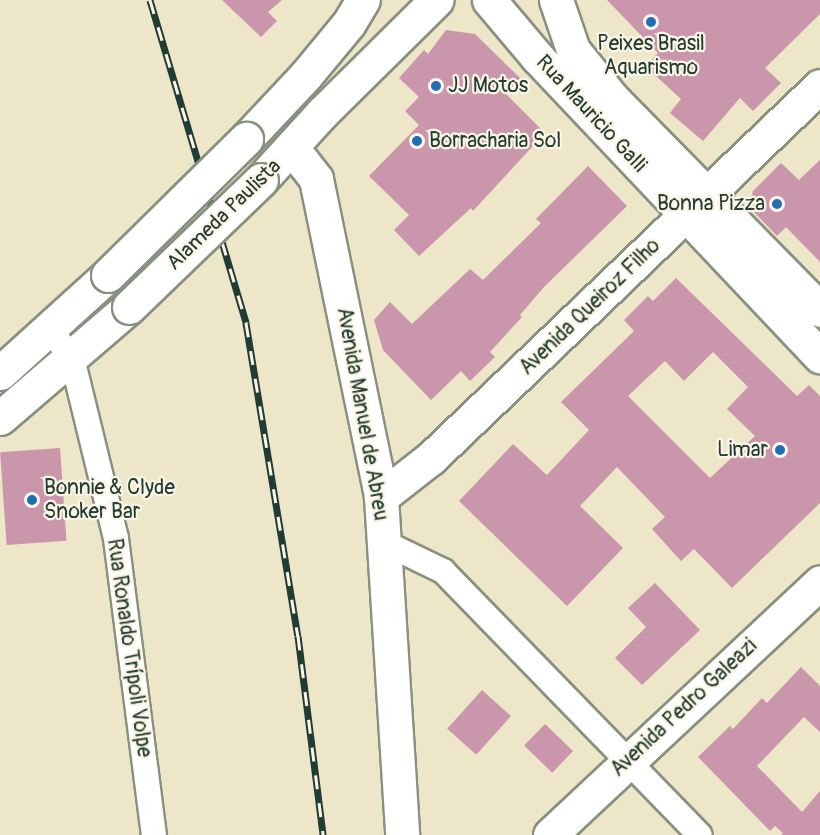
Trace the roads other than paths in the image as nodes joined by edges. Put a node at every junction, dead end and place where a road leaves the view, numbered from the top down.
1 (363, 0) edge
2 (436, 0) edge
3 (489, 0) edge
4 (556, 0) edge
5 (820, 86) edge
6 (292, 148) junction
7 (697, 205) junction
8 (820, 310) edge
9 (49, 328) junction
10 (820, 356) edge
11 (72, 358) junction
12 (0, 373) edge
13 (0, 418) edge
14 (381, 496) junction
15 (383, 542) junction
16 (820, 582) edge
17 (628, 760) junction
18 (154, 835) edge
19 (402, 835) edge
20 (550, 835) edge
21 (700, 835) edge

1 - 9 main road, Alameda Paulista, bridge
2 - 6 main road, Alameda Paulista
3 - 7 main road, Rua Mauricio Galli
4 - 7 main road, Rua Mauricio Galli
5 - 7 main road, Avenida Queiroz Filho
6 - 11 main road, Alameda Paulista, bridge
6 - 14 main road, Avenida Manuel de Abreu
7 - 8 main road, Rua Mauricio Galli
7 - 10 main road, Rua Mauricio Galli
7 - 14 main road, Avenida Queiroz Filho
9 - 11 street, Rua Ronaldo Trípoli Volpe
9 - 12 main road, Alameda Paulista
11 - 13 main road, Alameda Paulista
11 - 18 street, Rua Ronaldo Trípoli Volpe
14 - 15 main road, Avenida Manuel de Abreu
15 - 17 street
15 - 19 main road, Avenida Manuel de Abreu
16 - 17 main road, Avenida Pedro Galeazi
17 - 20 main road, Avenida Pedro Galeazi
17 - 21 street

